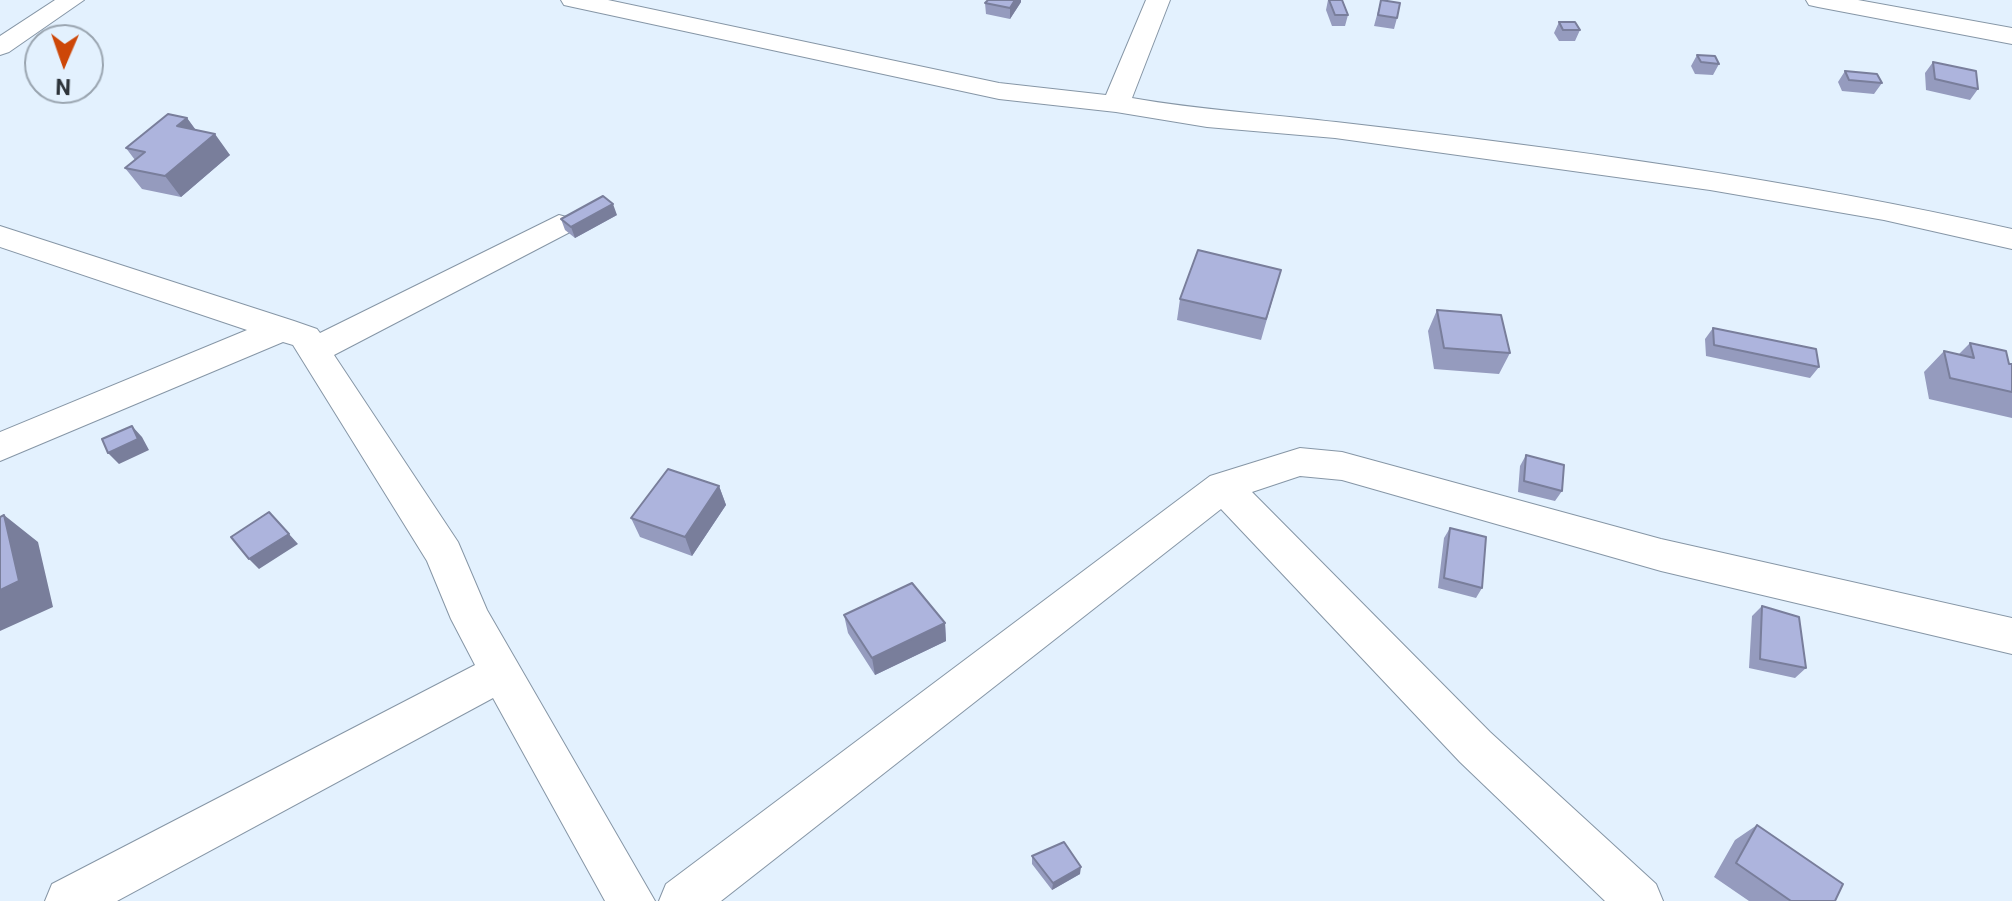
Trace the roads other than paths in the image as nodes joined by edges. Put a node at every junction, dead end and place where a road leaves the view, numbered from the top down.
1 (72, 0) edge
2 (573, 0) edge
3 (1158, 0) edge
4 (1818, 0) edge
5 (2012, 36) edge
6 (0, 47) edge
7 (1116, 104) junction
8 (559, 225) edge
9 (0, 236) edge
10 (2012, 239) edge
11 (298, 340) junction
12 (0, 447) edge
13 (1223, 487) junction
14 (2012, 636) edge
15 (501, 672) junction
16 (69, 901) edge
17 (631, 901) edge
18 (683, 901) edge
19 (1639, 901) edge

1 - 6 street
2 - 7 street
3 - 7 street
4 - 5 street
7 - 10 street
8 - 11 street
9 - 11 street
11 - 12 street
11 - 15 street
13 - 14 street
13 - 18 street
13 - 19 street
15 - 16 street
15 - 17 street

